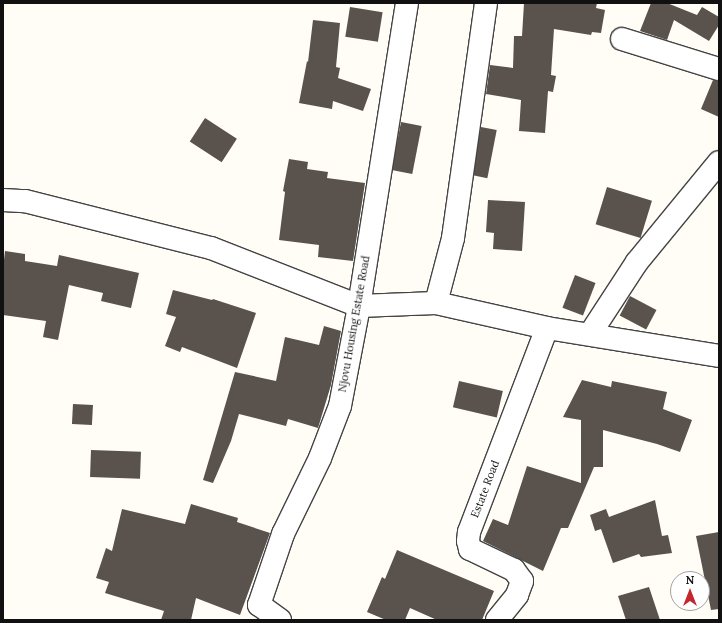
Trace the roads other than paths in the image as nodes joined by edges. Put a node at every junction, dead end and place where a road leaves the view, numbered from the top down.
1 (407, 3) edge
2 (486, 3) edge
3 (622, 39) dead end
4 (719, 69) edge
5 (719, 162) edge
6 (3, 200) edge
7 (436, 303) junction
8 (360, 306) junction
9 (547, 328) junction
10 (590, 334) junction
11 (719, 356) edge
12 (256, 612) edge
13 (280, 620) edge
14 (497, 620) edge

1 - 8 street, Njovu Housing Estate Road
2 - 7 street
3 - 4 street
5 - 10 street
6 - 8 street
7 - 8 street
7 - 9 street
8 - 12 street, Njovu Housing Estate Road
9 - 10 street
9 - 14 street, Estate Road
10 - 11 street
12 - 13 street, Njovu Housing Estate Road

